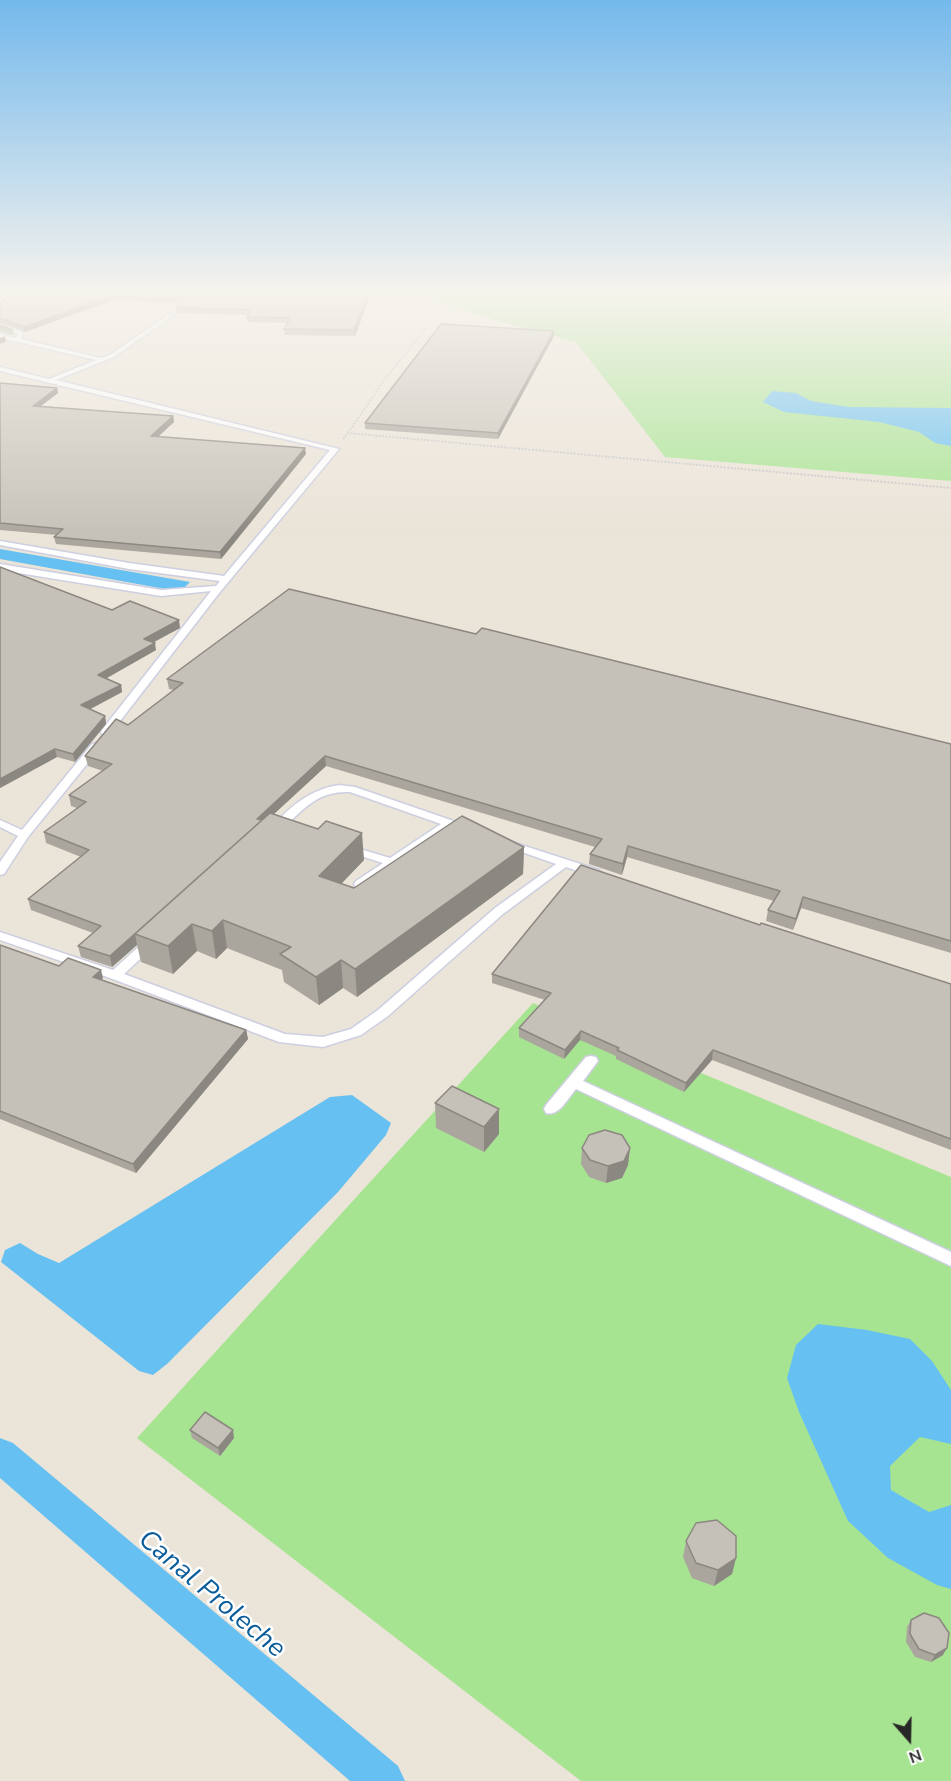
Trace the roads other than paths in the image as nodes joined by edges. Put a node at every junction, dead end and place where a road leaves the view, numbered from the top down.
1 (17, 373) edge
2 (69, 373) edge
3 (49, 381) junction
4 (0, 543) edge
5 (0, 567) edge
6 (227, 579) junction
7 (218, 588) junction
8 (0, 823) edge
9 (450, 823) junction
10 (301, 834) edge
11 (481, 834) edge
12 (24, 836) junction
13 (501, 841) edge
14 (339, 846) edge
15 (391, 862) junction
16 (564, 863) junction
17 (0, 871) edge
18 (609, 878) edge
19 (360, 884) edge
20 (159, 935) edge
21 (0, 936) edge
22 (115, 975) junction
23 (591, 1061) dead end
24 (573, 1082) junction
25 (551, 1109) dead end
26 (951, 1259) edge

1 - 3 lane
2 - 3 lane
3 - 6 lane
4 - 6 lane
5 - 7 lane
6 - 7 lane
7 - 12 lane
8 - 12 lane
9 - 10 lane
9 - 11 lane
9 - 15 lane
12 - 17 lane
13 - 16 lane
14 - 15 lane
15 - 19 lane
16 - 18 lane
16 - 22 lane
20 - 22 lane
21 - 22 lane
23 - 24 lane
24 - 25 lane
24 - 26 lane

